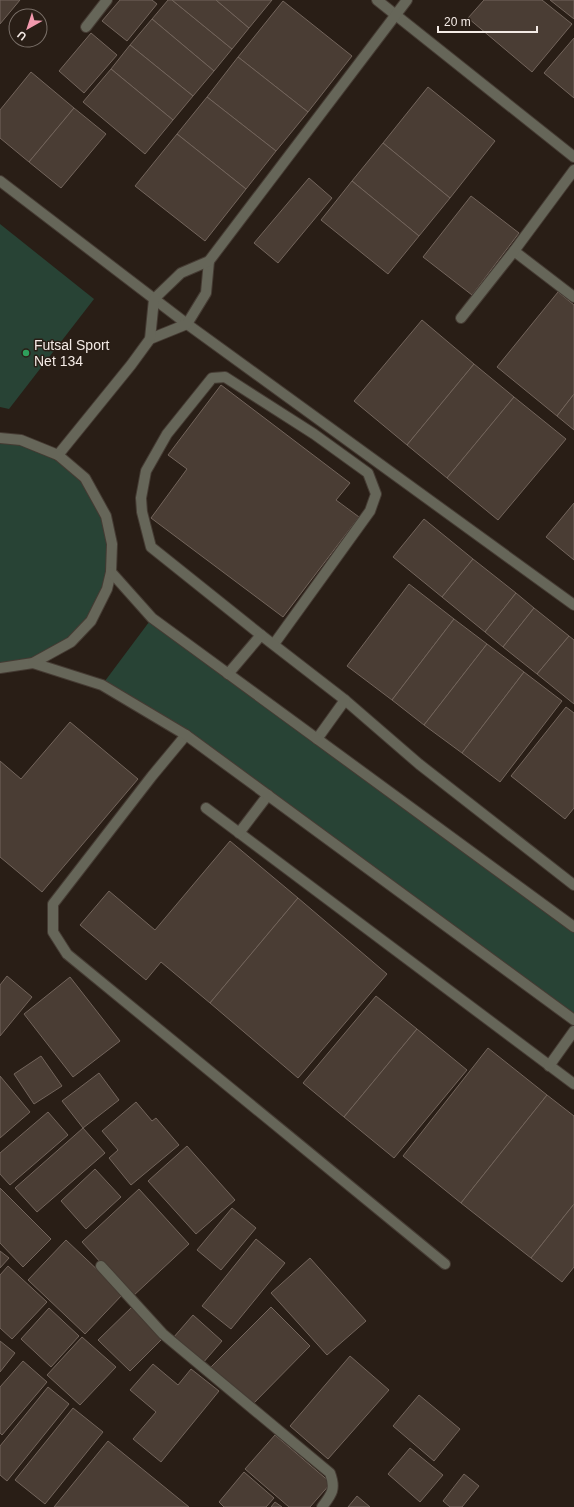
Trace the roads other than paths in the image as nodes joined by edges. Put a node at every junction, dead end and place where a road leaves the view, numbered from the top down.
1 (107, 0) edge
2 (377, 0) edge
3 (407, 0) edge
4 (396, 15) junction
5 (86, 27) dead end
6 (574, 157) edge
7 (574, 170) edge
8 (0, 181) edge
9 (514, 251) junction
10 (209, 261) junction
11 (574, 297) edge
12 (154, 298) junction
13 (461, 318) dead end
14 (187, 324) junction
15 (150, 339) junction
16 (0, 438) edge
17 (58, 455) junction
18 (111, 572) junction
19 (574, 605) edge
20 (260, 635) junction
21 (274, 644) junction
22 (33, 663) junction
23 (0, 668) edge
24 (228, 674) junction
25 (345, 700) junction
26 (186, 735) junction
27 (317, 739) junction
28 (268, 795) junction
29 (206, 808) dead end
30 (239, 833) junction
31 (574, 885) edge
32 (574, 927) edge
33 (574, 1020) edge
34 (574, 1031) edge
35 (549, 1066) junction
36 (574, 1084) edge
37 (445, 1264) dead end
38 (101, 1266) dead end
39 (322, 1507) edge

1 - 5 street
2 - 4 street
3 - 4 street
4 - 6 street
4 - 10 street
7 - 9 street
8 - 12 street
9 - 11 street
9 - 13 street
10 - 12 street
10 - 14 street
12 - 14 street
12 - 15 street
14 - 15 street
14 - 19 street
15 - 17 street
16 - 17 street
17 - 18 street
18 - 22 street
18 - 24 street
20 - 21 street
20 - 21 street
20 - 24 street
21 - 25 street
22 - 23 street
22 - 26 street
24 - 27 street
25 - 27 street
25 - 31 street
26 - 28 street
26 - 37 street
27 - 32 street
28 - 30 street
28 - 33 street
29 - 30 street
30 - 35 street
34 - 35 street
35 - 36 street
38 - 39 street

